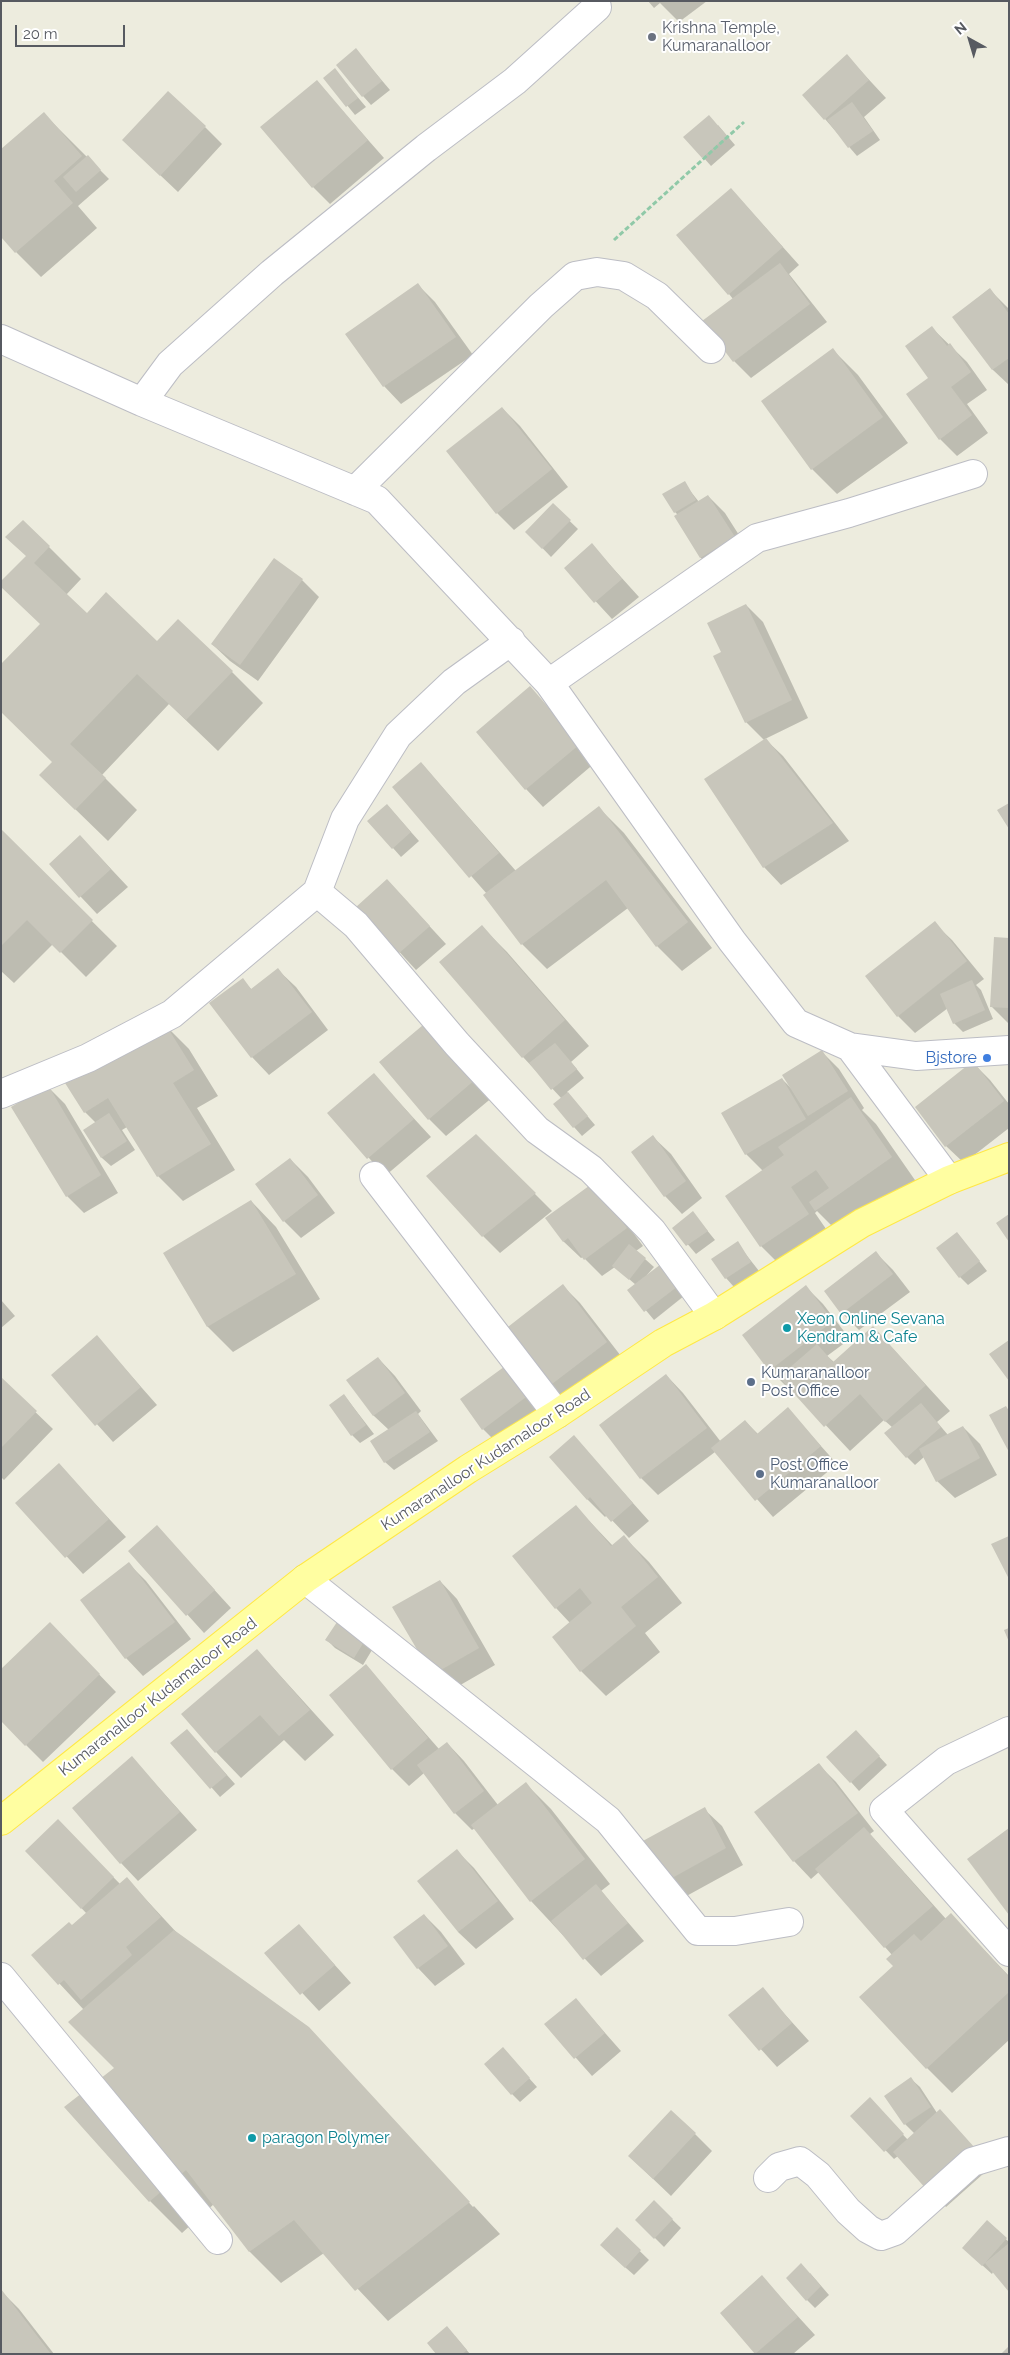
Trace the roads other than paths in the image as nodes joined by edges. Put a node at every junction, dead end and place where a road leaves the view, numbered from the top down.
1 (597, 7) dead end
2 (1, 339) edge
3 (711, 349) dead end
4 (142, 402) junction
5 (973, 474) dead end
6 (355, 491) junction
7 (511, 641) junction
8 (548, 683) junction
9 (317, 892) junction
10 (850, 1047) junction
11 (1009, 1050) edge
12 (1, 1094) edge
13 (1009, 1157) edge
14 (374, 1176) dead end
15 (949, 1180) junction
16 (714, 1316) junction
17 (557, 1414) junction
18 (305, 1579) junction
19 (1009, 1731) edge
20 (1, 1822) edge
21 (789, 1922) dead end
22 (1009, 1952) edge
23 (1, 1977) edge
24 (1009, 2151) edge
25 (768, 2178) dead end
26 (218, 2240) dead end

1 - 4 street
2 - 4 street
3 - 6 street
4 - 6 street
5 - 8 street
6 - 7 street
7 - 8 street
7 - 9 street
8 - 10 street
9 - 12 street
9 - 16 street
10 - 11 street
10 - 15 street
13 - 15 main road, Kumaranalloor Kudamaloor Road
14 - 17 street
15 - 16 main road, Kumaranalloor Kudamaloor Road
16 - 17 main road, Kumaranalloor Kudamaloor Road
17 - 18 main road, Kumaranalloor Kudamaloor Road
18 - 20 main road, Kumaranalloor Kudamaloor Road
18 - 21 street
19 - 22 street
23 - 26 street
24 - 25 street

